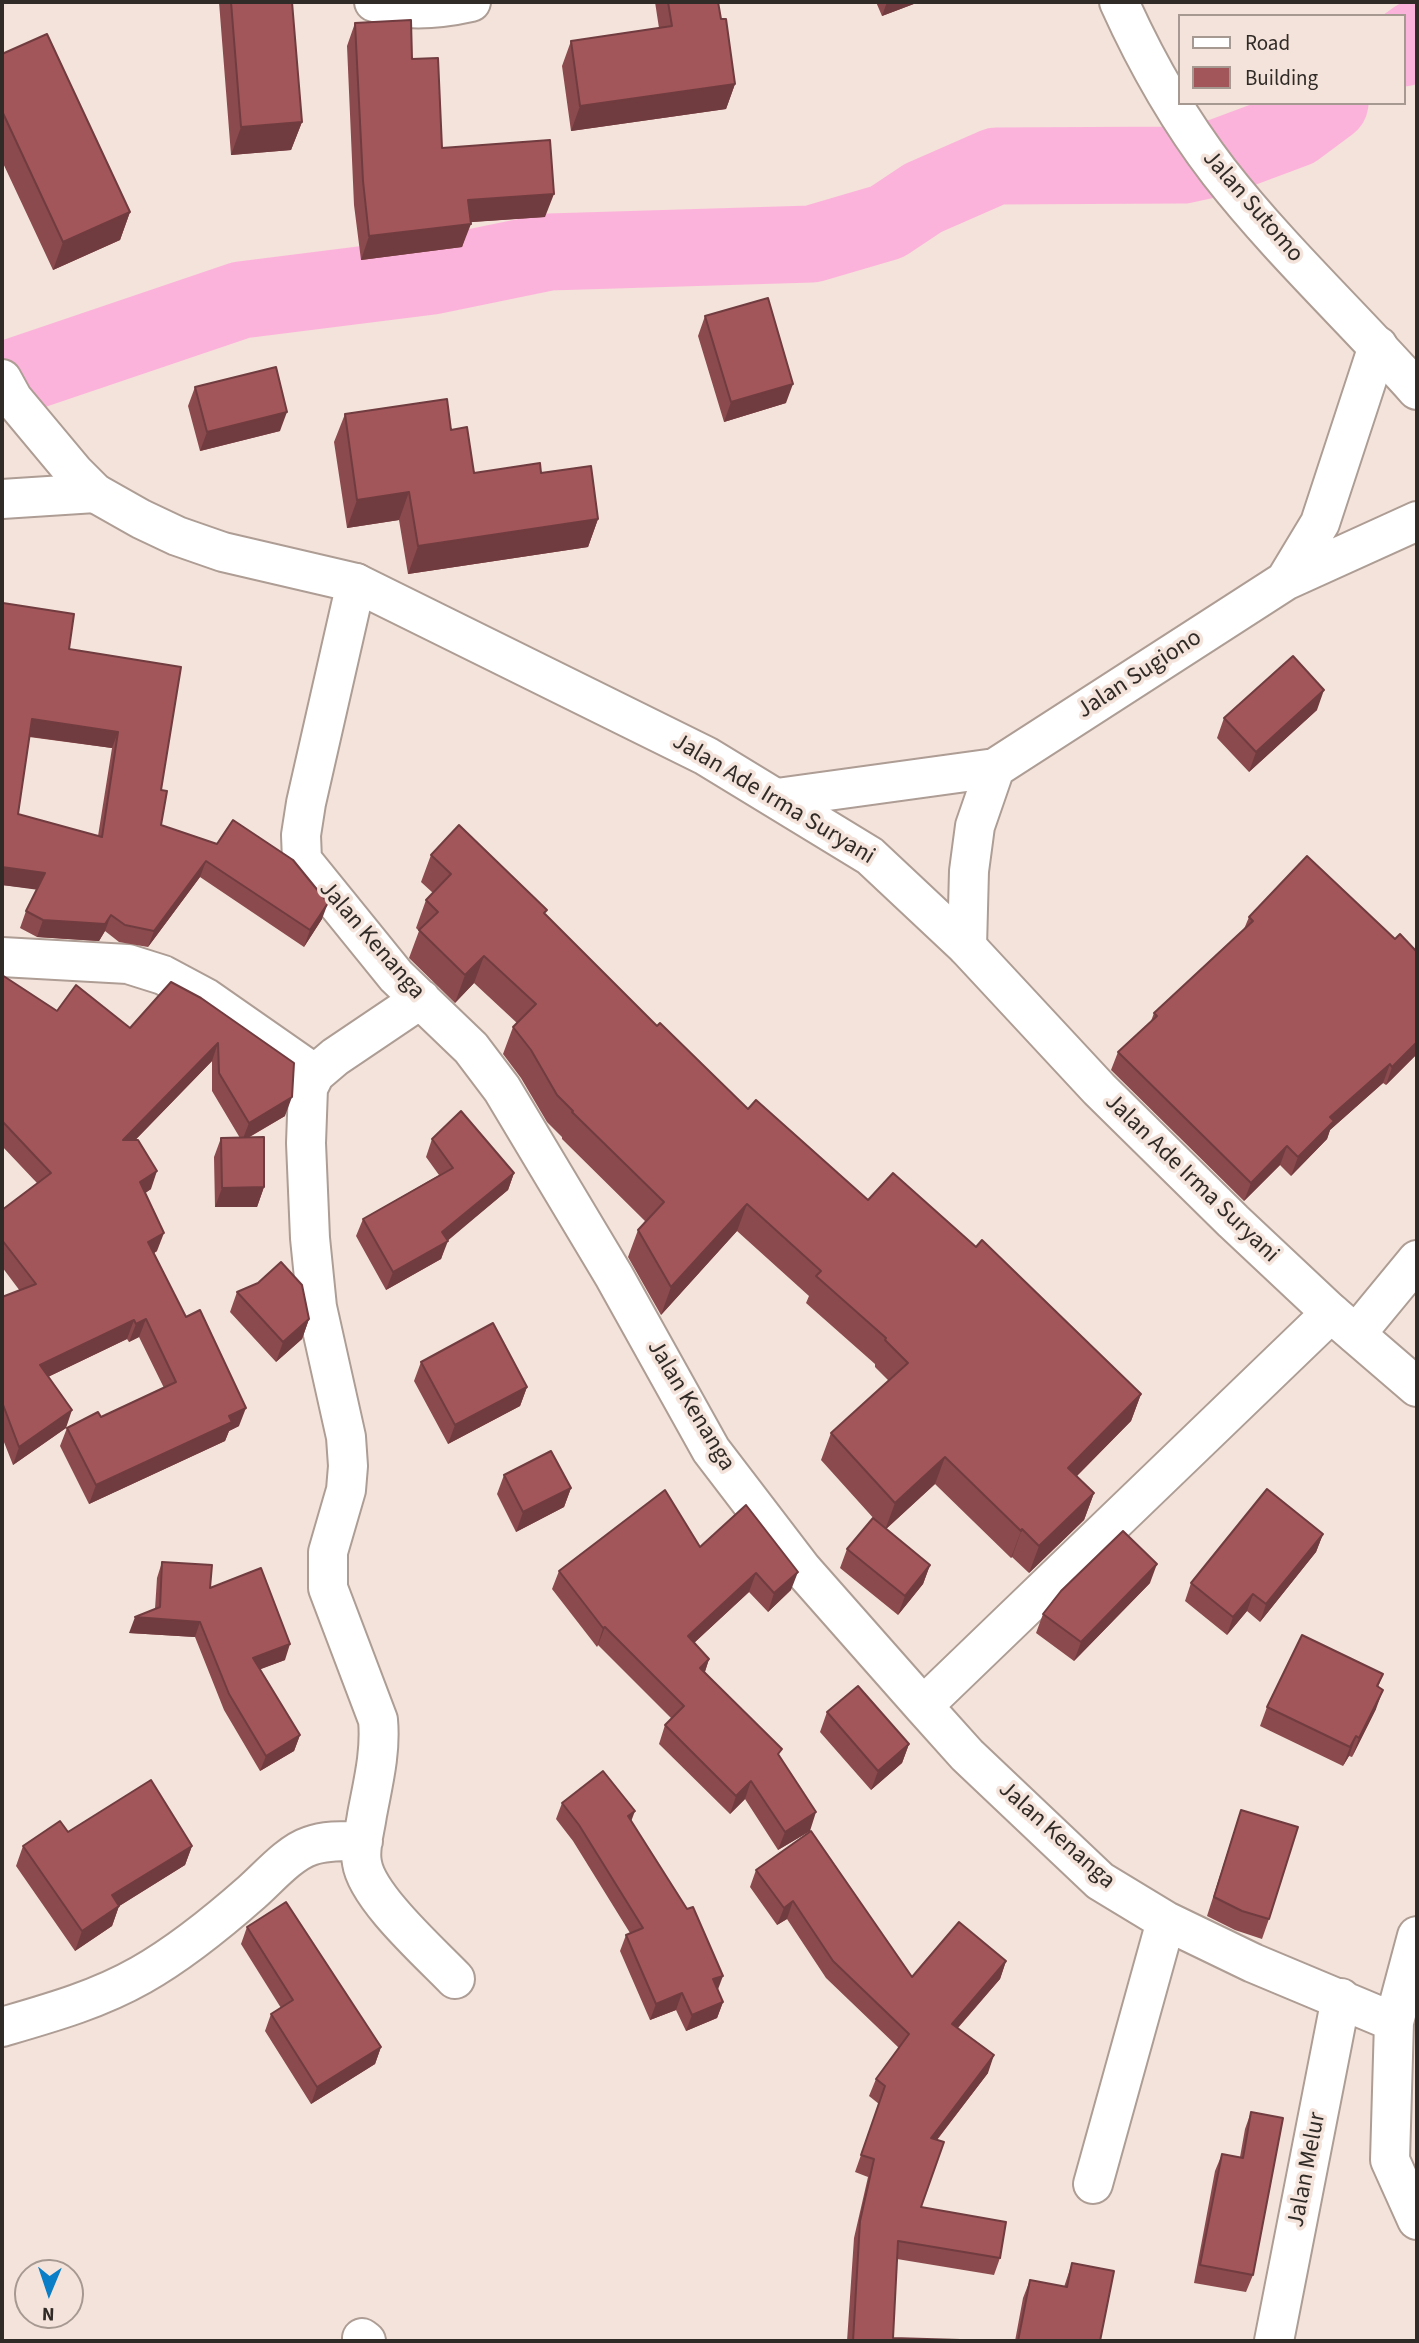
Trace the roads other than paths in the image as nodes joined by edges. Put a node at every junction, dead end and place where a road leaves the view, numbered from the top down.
1 (374, 2) edge
2 (471, 2) edge
3 (1119, 2) edge
4 (1378, 346) junction
5 (2, 379) edge
6 (1417, 390) edge
7 (95, 493) junction
8 (2, 499) edge
9 (1417, 521) edge
10 (1285, 581) junction
11 (356, 583) junction
12 (995, 768) junction
13 (776, 798) junction
14 (967, 947) junction
15 (2, 957) edge
16 (421, 999) junction
17 (314, 1074) junction
18 (1417, 1260) edge
19 (1344, 1323) junction
20 (1417, 1387) edge
21 (923, 1706) junction
22 (363, 1841) junction
23 (1166, 1921) junction
24 (1417, 1936) edge
25 (455, 1979) dead end
26 (1341, 1998) junction
27 (1394, 2022) junction
28 (2, 2027) edge
29 (1093, 2184) dead end
30 (1417, 2220) edge
31 (1274, 2341) edge

1 - 2 main road
3 - 4 main road, Jalan Sutomo
4 - 6 main road, Jalan Sutomo
4 - 10 main road, Jalan Sugiono
5 - 7 main road
7 - 8 main road
7 - 11 main road, Jalan Ade Irma Suryani
9 - 10 main road, Jalan Sugiono
10 - 12 main road, Jalan Sugiono
11 - 13 main road, Jalan Ade Irma Suryani
11 - 16 main road, Jalan Kenanga
12 - 13 main road, Jalan Sugiono
12 - 14 main road
13 - 14 main road, Jalan Ade Irma Suryani
14 - 19 main road, Jalan Ade Irma Suryani
15 - 17 main road
16 - 17 main road
16 - 21 main road, Jalan Kenanga
17 - 22 main road
18 - 19 main road
19 - 20 main road, Jalan Ade Irma Suryani
19 - 21 main road
21 - 23 main road, Jalan Kenanga
22 - 25 main road
22 - 28 main road
23 - 26 main road, Jalan Kenanga
23 - 29 main road
24 - 27 main road
26 - 27 main road, Jalan Kenanga
26 - 31 main road, Jalan Melur
27 - 30 main road

